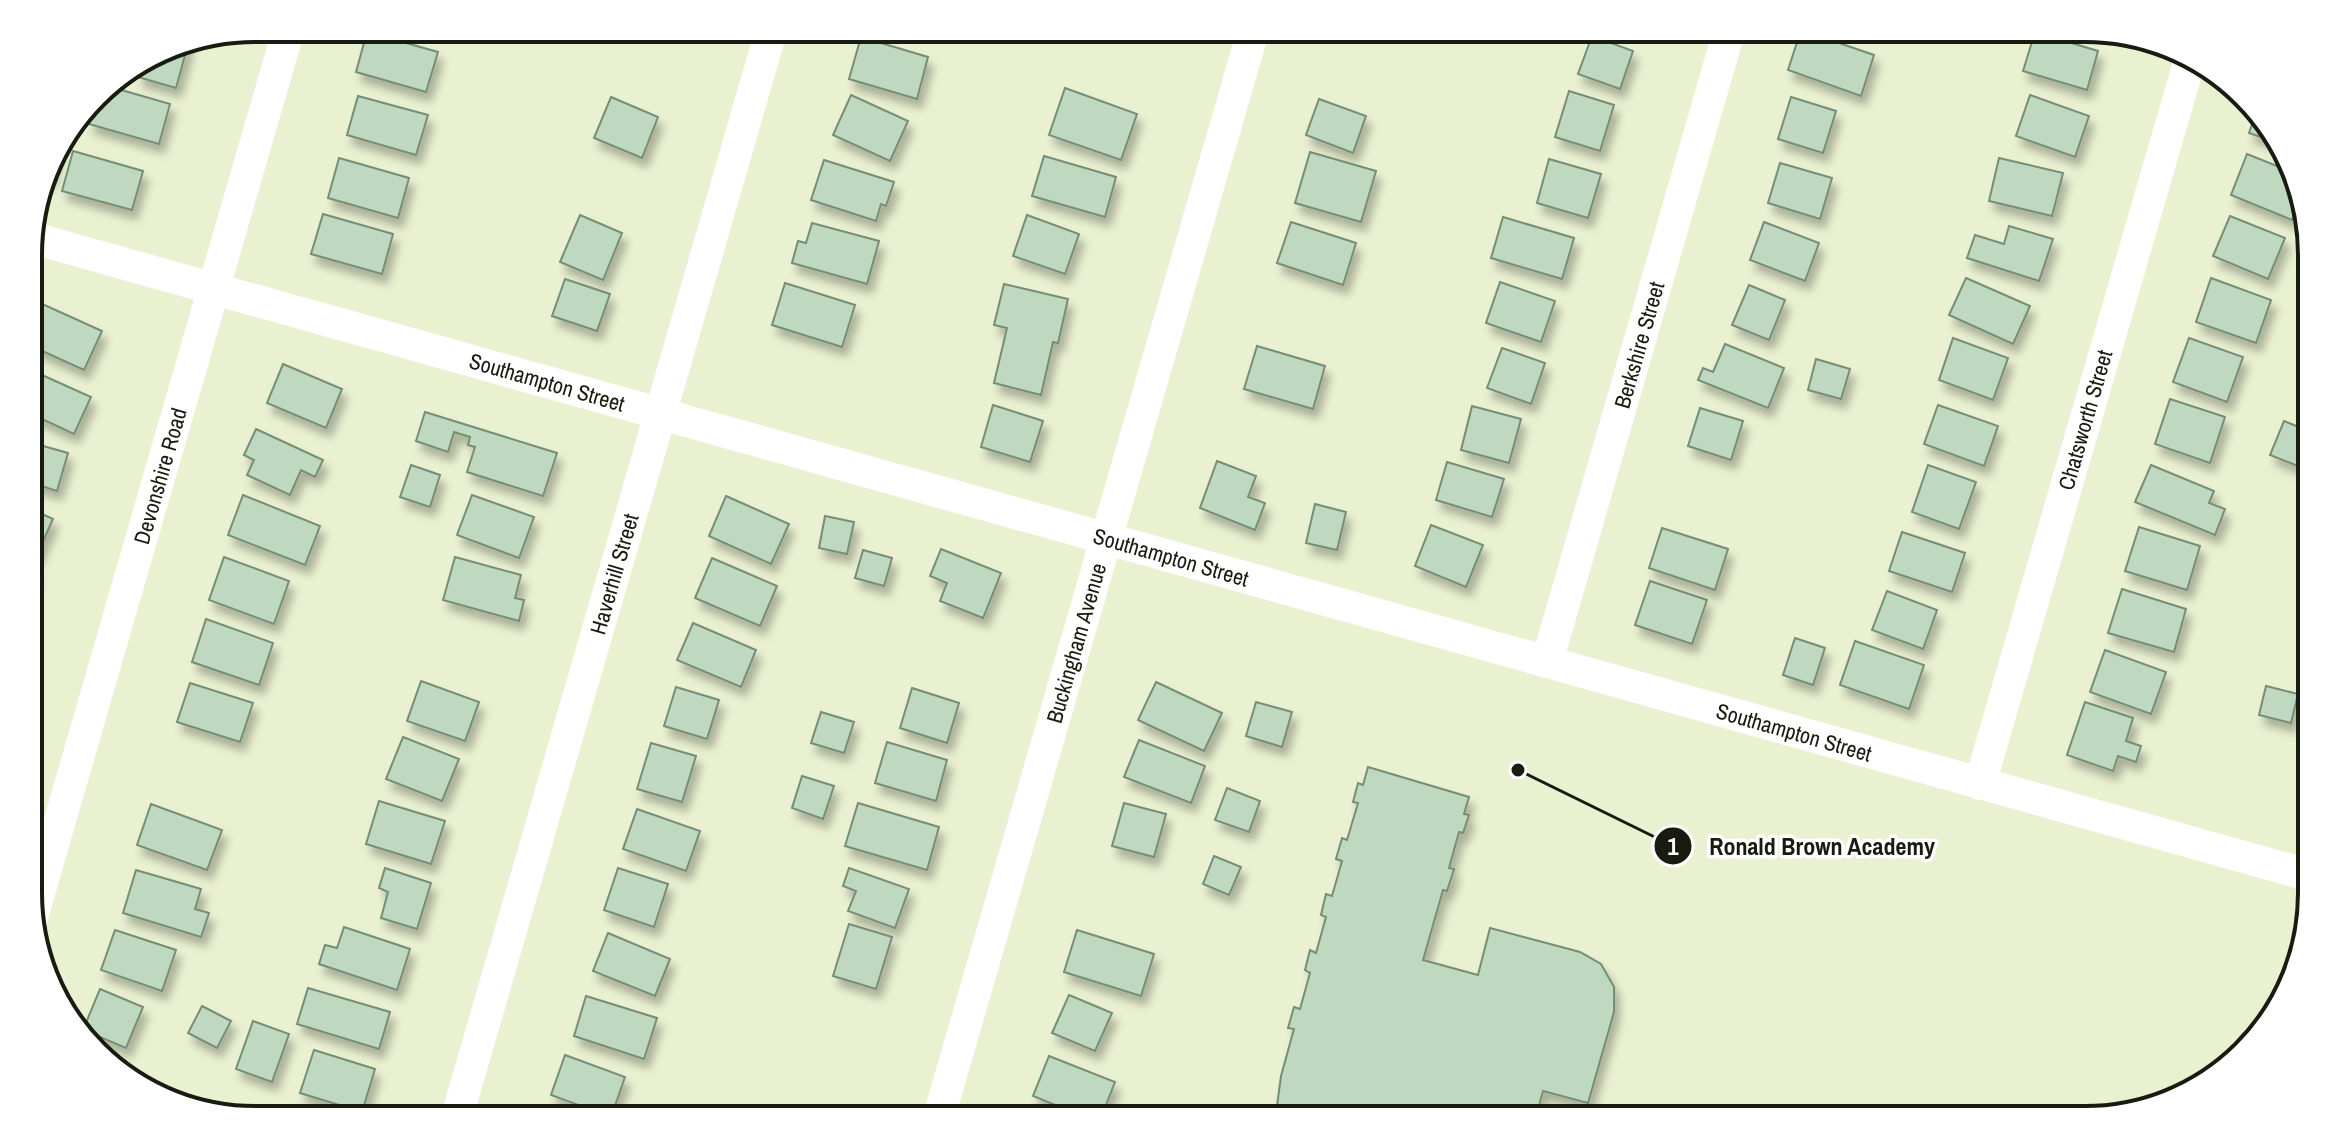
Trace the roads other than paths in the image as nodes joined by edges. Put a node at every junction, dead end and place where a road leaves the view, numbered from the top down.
1 (285, 42) edge
2 (768, 42) edge
3 (1250, 42) edge
4 (1726, 42) edge
5 (2187, 69) edge
6 (42, 241) edge
7 (213, 289) junction
8 (660, 414) junction
9 (1106, 538) junction
10 (1547, 662) junction
11 (1980, 784) junction
12 (2298, 872) edge
13 (42, 882) edge
14 (460, 1106) edge
15 (942, 1106) edge

1 - 7 street, Devonshire Road
2 - 8 street, Haverhill Street
3 - 9 street, Buckingham Avenue
4 - 10 street, Berkshire Street
5 - 11 street, Chatsworth Street
6 - 7 street, Southampton Street
7 - 8 street, Southampton Street
7 - 13 street, Devonshire Road
8 - 9 street, Southampton Street
8 - 14 street, Haverhill Street
9 - 10 street, Southampton Street
9 - 15 street, Buckingham Avenue
10 - 11 street, Southampton Street
11 - 12 street, Southampton Street

